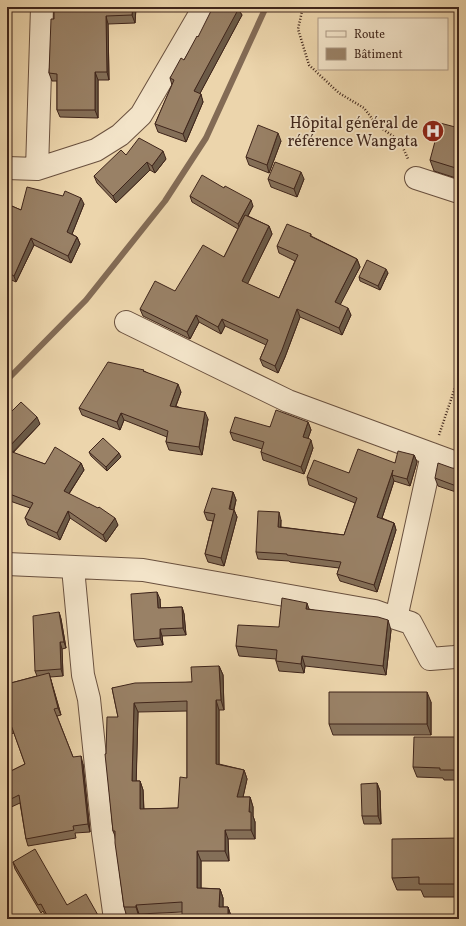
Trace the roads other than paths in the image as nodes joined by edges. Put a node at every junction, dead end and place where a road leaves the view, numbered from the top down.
1 (42, 7) edge
2 (204, 7) edge
3 (7, 168) edge
4 (37, 169) junction
5 (416, 178) road end
6 (459, 192) edge
7 (126, 322) dead end
8 (432, 454) junction
9 (459, 464) edge
10 (7, 564) edge
11 (73, 568) junction
12 (392, 617) junction
13 (459, 656) edge
14 (115, 919) edge

1 - 4 street
2 - 4 street
3 - 4 street
5 - 6 street
7 - 8 street
8 - 9 street
8 - 12 street
10 - 11 street
11 - 12 street
11 - 14 street
12 - 13 street

